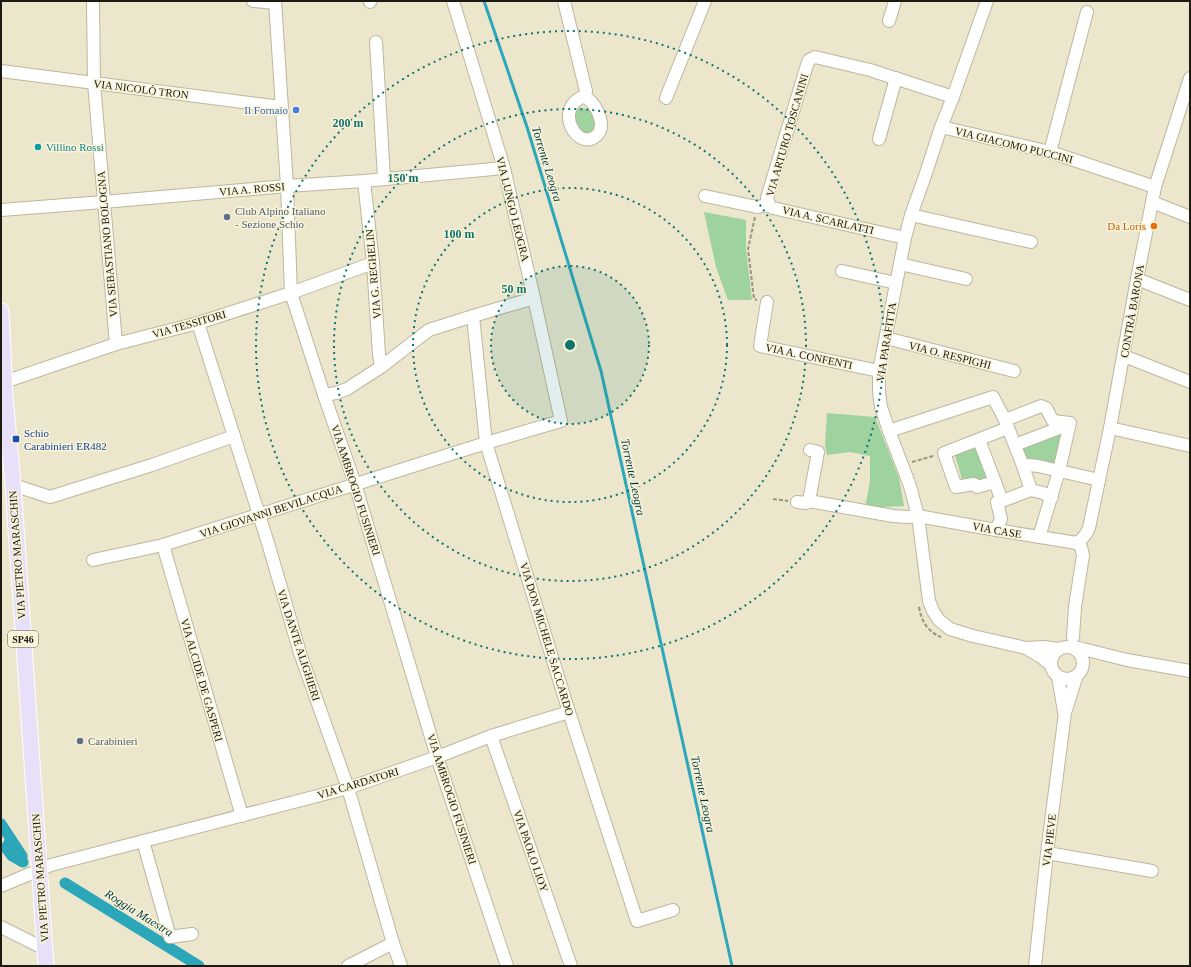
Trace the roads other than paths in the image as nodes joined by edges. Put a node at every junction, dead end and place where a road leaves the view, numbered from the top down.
1 (93, 1) edge
2 (253, 1) edge
3 (453, 1) edge
4 (564, 1) edge
5 (705, 1) edge
6 (895, 1) edge
7 (987, 1) edge
8 (275, 2) edge
9 (1087, 12) dead end
10 (889, 21) dead end
11 (376, 42) dead end
12 (1, 71) edge
13 (896, 78) junction
14 (1190, 78) edge
15 (94, 83) junction
16 (586, 96) dead end
17 (666, 98) dead end
18 (953, 98) junction
19 (281, 107) junction
20 (941, 127) junction
21 (879, 139) dead end
22 (1050, 152) junction
23 (504, 168) junction
24 (384, 178) junction
25 (364, 181) junction
26 (287, 186) junction
27 (1154, 187) junction
28 (705, 196) dead end
29 (103, 202) junction
30 (1152, 202) junction
31 (763, 206) junction
32 (1, 210) edge
33 (911, 215) junction
34 (1190, 217) edge
35 (905, 238) junction
36 (1031, 242) dead end
37 (373, 263) junction
38 (900, 264) junction
39 (842, 271) dead end
40 (966, 279) dead end
41 (1137, 279) junction
42 (896, 283) junction
43 (291, 293) junction
44 (534, 298) junction
45 (1190, 300) edge
46 (768, 302) road end
47 (1, 311) edge
48 (473, 316) junction
49 (198, 323) junction
50 (886, 338) junction
51 (116, 344) junction
52 (1124, 356) junction
53 (381, 367) junction
54 (880, 371) junction
55 (1014, 371) dead end
56 (3, 382) edge
57 (1190, 382) edge
58 (324, 395) junction
59 (561, 421) joint
60 (1070, 423) junction
61 (1007, 424) junction
62 (1110, 428) junction
63 (889, 431) junction
64 (234, 436) junction
65 (980, 440) junction
66 (486, 443) junction
67 (1014, 445) junction
68 (1190, 446) edge
69 (810, 450) dead end
70 (1023, 466) junction
71 (1059, 471) junction
72 (1099, 480) junction
73 (995, 482) junction
74 (355, 484) junction
75 (13, 485) junction
76 (1031, 490) junction
77 (1052, 497) junction
78 (1002, 501) junction
79 (259, 515) junction
80 (918, 516) junction
81 (996, 530) junction
82 (1039, 537) junction
83 (1077, 543) junction
84 (163, 545) junction
85 (93, 560) dead end
86 (1073, 642) junction
87 (1026, 648) junction
88 (1058, 649) junction
89 (1109, 656) junction
90 (1051, 665) junction
91 (1080, 670) junction
92 (1190, 671) edge
93 (1058, 676) junction
94 (569, 712) junction
95 (1065, 713) junction
96 (491, 736) junction
97 (437, 757) junction
98 (348, 788) junction
99 (242, 816) junction
100 (143, 841) junction
101 (1047, 853) junction
102 (39, 870) junction
103 (1152, 871) dead end
104 (1, 886) edge
105 (673, 910) dead end
106 (1, 927) edge
107 (192, 934) dead end
108 (393, 943) junction
109 (45, 948) junction
110 (46, 966) edge
111 (348, 966) edge
112 (401, 966) edge
113 (507, 966) edge
114 (571, 966) edge
115 (1035, 966) edge

1 - 15 street, VIA SEBASTIANO BOLOGNA
2 - 8 street
3 - 23 street, VIA LUNGO LEOGRA
4 - 16 street
5 - 17 street
6 - 10 street
7 - 18 street, VIA PARAFITTA
8 - 19 street, VIA AMBROGIO FUSINIERI
9 - 22 street
11 - 24 street
12 - 15 street, VIA NICOLÒ TRON
13 - 18 street, VIA ARTURO TOSCANINI
13 - 21 street
13 - 31 street, VIA ARTURO TOSCANINI
14 - 27 street, CONTRÀ BARONA
15 - 19 street, VIA NICOLÒ TRON
15 - 29 street, VIA SEBASTIANO BOLOGNA
18 - 20 street, VIA PARAFITTA
19 - 26 street, VIA AMBROGIO FUSINIERI
20 - 22 street, VIA GIACOMO PUCCINI
20 - 33 street, VIA PARAFITTA
22 - 27 street, VIA GIACOMO PUCCINI
23 - 24 street, VIA A. ROSSI
23 - 44 street, VIA LUNGO LEOGRA
24 - 25 street, VIA A. ROSSI
25 - 26 street, VIA A. ROSSI
25 - 37 street, VIA G. REGHELIN
26 - 29 street, VIA A. ROSSI
26 - 43 street, VIA AMBROGIO FUSINIERI
27 - 30 street, CONTRÀ BARONA
28 - 31 street, VIA A. SCARLATTI
29 - 32 street, VIA A. ROSSI
29 - 51 street, VIA SEBASTIANO BOLOGNA
30 - 34 street
30 - 41 street, CONTRÀ BARONA
31 - 35 street, VIA A. SCARLATTI
33 - 35 street, VIA PARAFITTA
33 - 36 street
35 - 38 street, VIA PARAFITTA
37 - 43 street, VIA TESSITORI
37 - 53 street, VIA G. REGHELIN
38 - 40 street
38 - 42 street, VIA PARAFITTA
39 - 42 street
41 - 45 street
41 - 52 street, CONTRÀ BARONA
42 - 50 street, VIA PARAFITTA
43 - 49 street, VIA TESSITORI
43 - 58 street, VIA AMBROGIO FUSINIERI
44 - 48 street
44 - 59 street, VIA LUNGO LEOGRA
46 - 54 street, VIA A. CONFENTI
47 - 56 main road, VIA PIETRO MARASCHIN / SP46
48 - 53 street
48 - 66 street, VIA DON MICHELE SACCARDO
49 - 51 street, VIA TESSITORI
49 - 64 street, VIA DANTE ALIGHIERI
50 - 54 street, VIA PARAFITTA
50 - 55 street, VIA O. RESPIGHI
51 - 56 street, VIA TESSITORI
52 - 57 street
52 - 62 street, CONTRÀ BARONA
53 - 58 street
54 - 63 street, VIA PARAFITTA
56 - 75 main road, VIA PIETRO MARASCHIN / SP46
58 - 74 street, VIA AMBROGIO FUSINIERI
59 - 66 street, VIA GIOVANNI BEVILACQUA
60 - 61 street
60 - 67 street
60 - 71 street
61 - 63 street
61 - 65 street
61 - 67 street
62 - 68 street
62 - 72 street, CONTRÀ BARONA
63 - 80 street, VIA PARAFITTA
64 - 75 street
64 - 79 street, VIA DANTE ALIGHIERI
65 - 73 street
65 - 73 street
66 - 74 street, VIA GIOVANNI BEVILACQUA
66 - 94 street, VIA DON MICHELE SACCARDO
67 - 70 street
69 - 80 street, VIA CASE
70 - 71 street
70 - 76 street
71 - 72 street
71 - 77 street
72 - 83 street, CONTRÀ BARONA
73 - 78 street
74 - 79 street, VIA GIOVANNI BEVILACQUA
74 - 97 street, VIA AMBROGIO FUSINIERI
75 - 102 main road, VIA PIETRO MARASCHIN / SP46
76 - 77 street
76 - 78 street
77 - 82 street
78 - 81 street
79 - 84 street, VIA GIOVANNI BEVILACQUA
79 - 98 street, VIA DANTE ALIGHIERI
80 - 81 street, VIA CASE
80 - 87 street, VIA PARAFITTA
81 - 82 street, VIA CASE
82 - 83 street, VIA CASE
83 - 86 street
84 - 85 street, VIA GIOVANNI BEVILACQUA
84 - 99 street, VIA ALCIDE DE GASPERI
86 - 88 street
86 - 89 street
86 - 91 street
87 - 88 street, VIA PARAFITTA
87 - 90 street, VIA PARAFITTA
88 - 90 street
89 - 91 street
89 - 92 street
90 - 93 street
91 - 93 street
91 - 95 street, VIA PIEVE
93 - 95 street, VIA PIEVE
94 - 96 street, VIA CARDATORI
94 - 105 street, VIA DON MICHELE SACCARDO
95 - 101 street, VIA PIEVE
96 - 97 street, VIA CARDATORI
96 - 114 street, VIA PAOLO LIOY
97 - 98 street, VIA CARDATORI
97 - 113 street, VIA AMBROGIO FUSINIERI
98 - 99 street, VIA CARDATORI
98 - 108 street, VIA DANTE ALIGHIERI
99 - 100 street, VIA CARDATORI
100 - 102 street, VIA CARDATORI
100 - 107 street
101 - 103 street
101 - 115 street, VIA PIEVE
102 - 104 street, VIA CARDATORI
102 - 109 main road, VIA PIETRO MARASCHIN / SP46
106 - 109 street
108 - 111 street
108 - 112 street, VIA DANTE ALIGHIERI
109 - 110 main road, VIA PIETRO MARASCHIN / SP46

